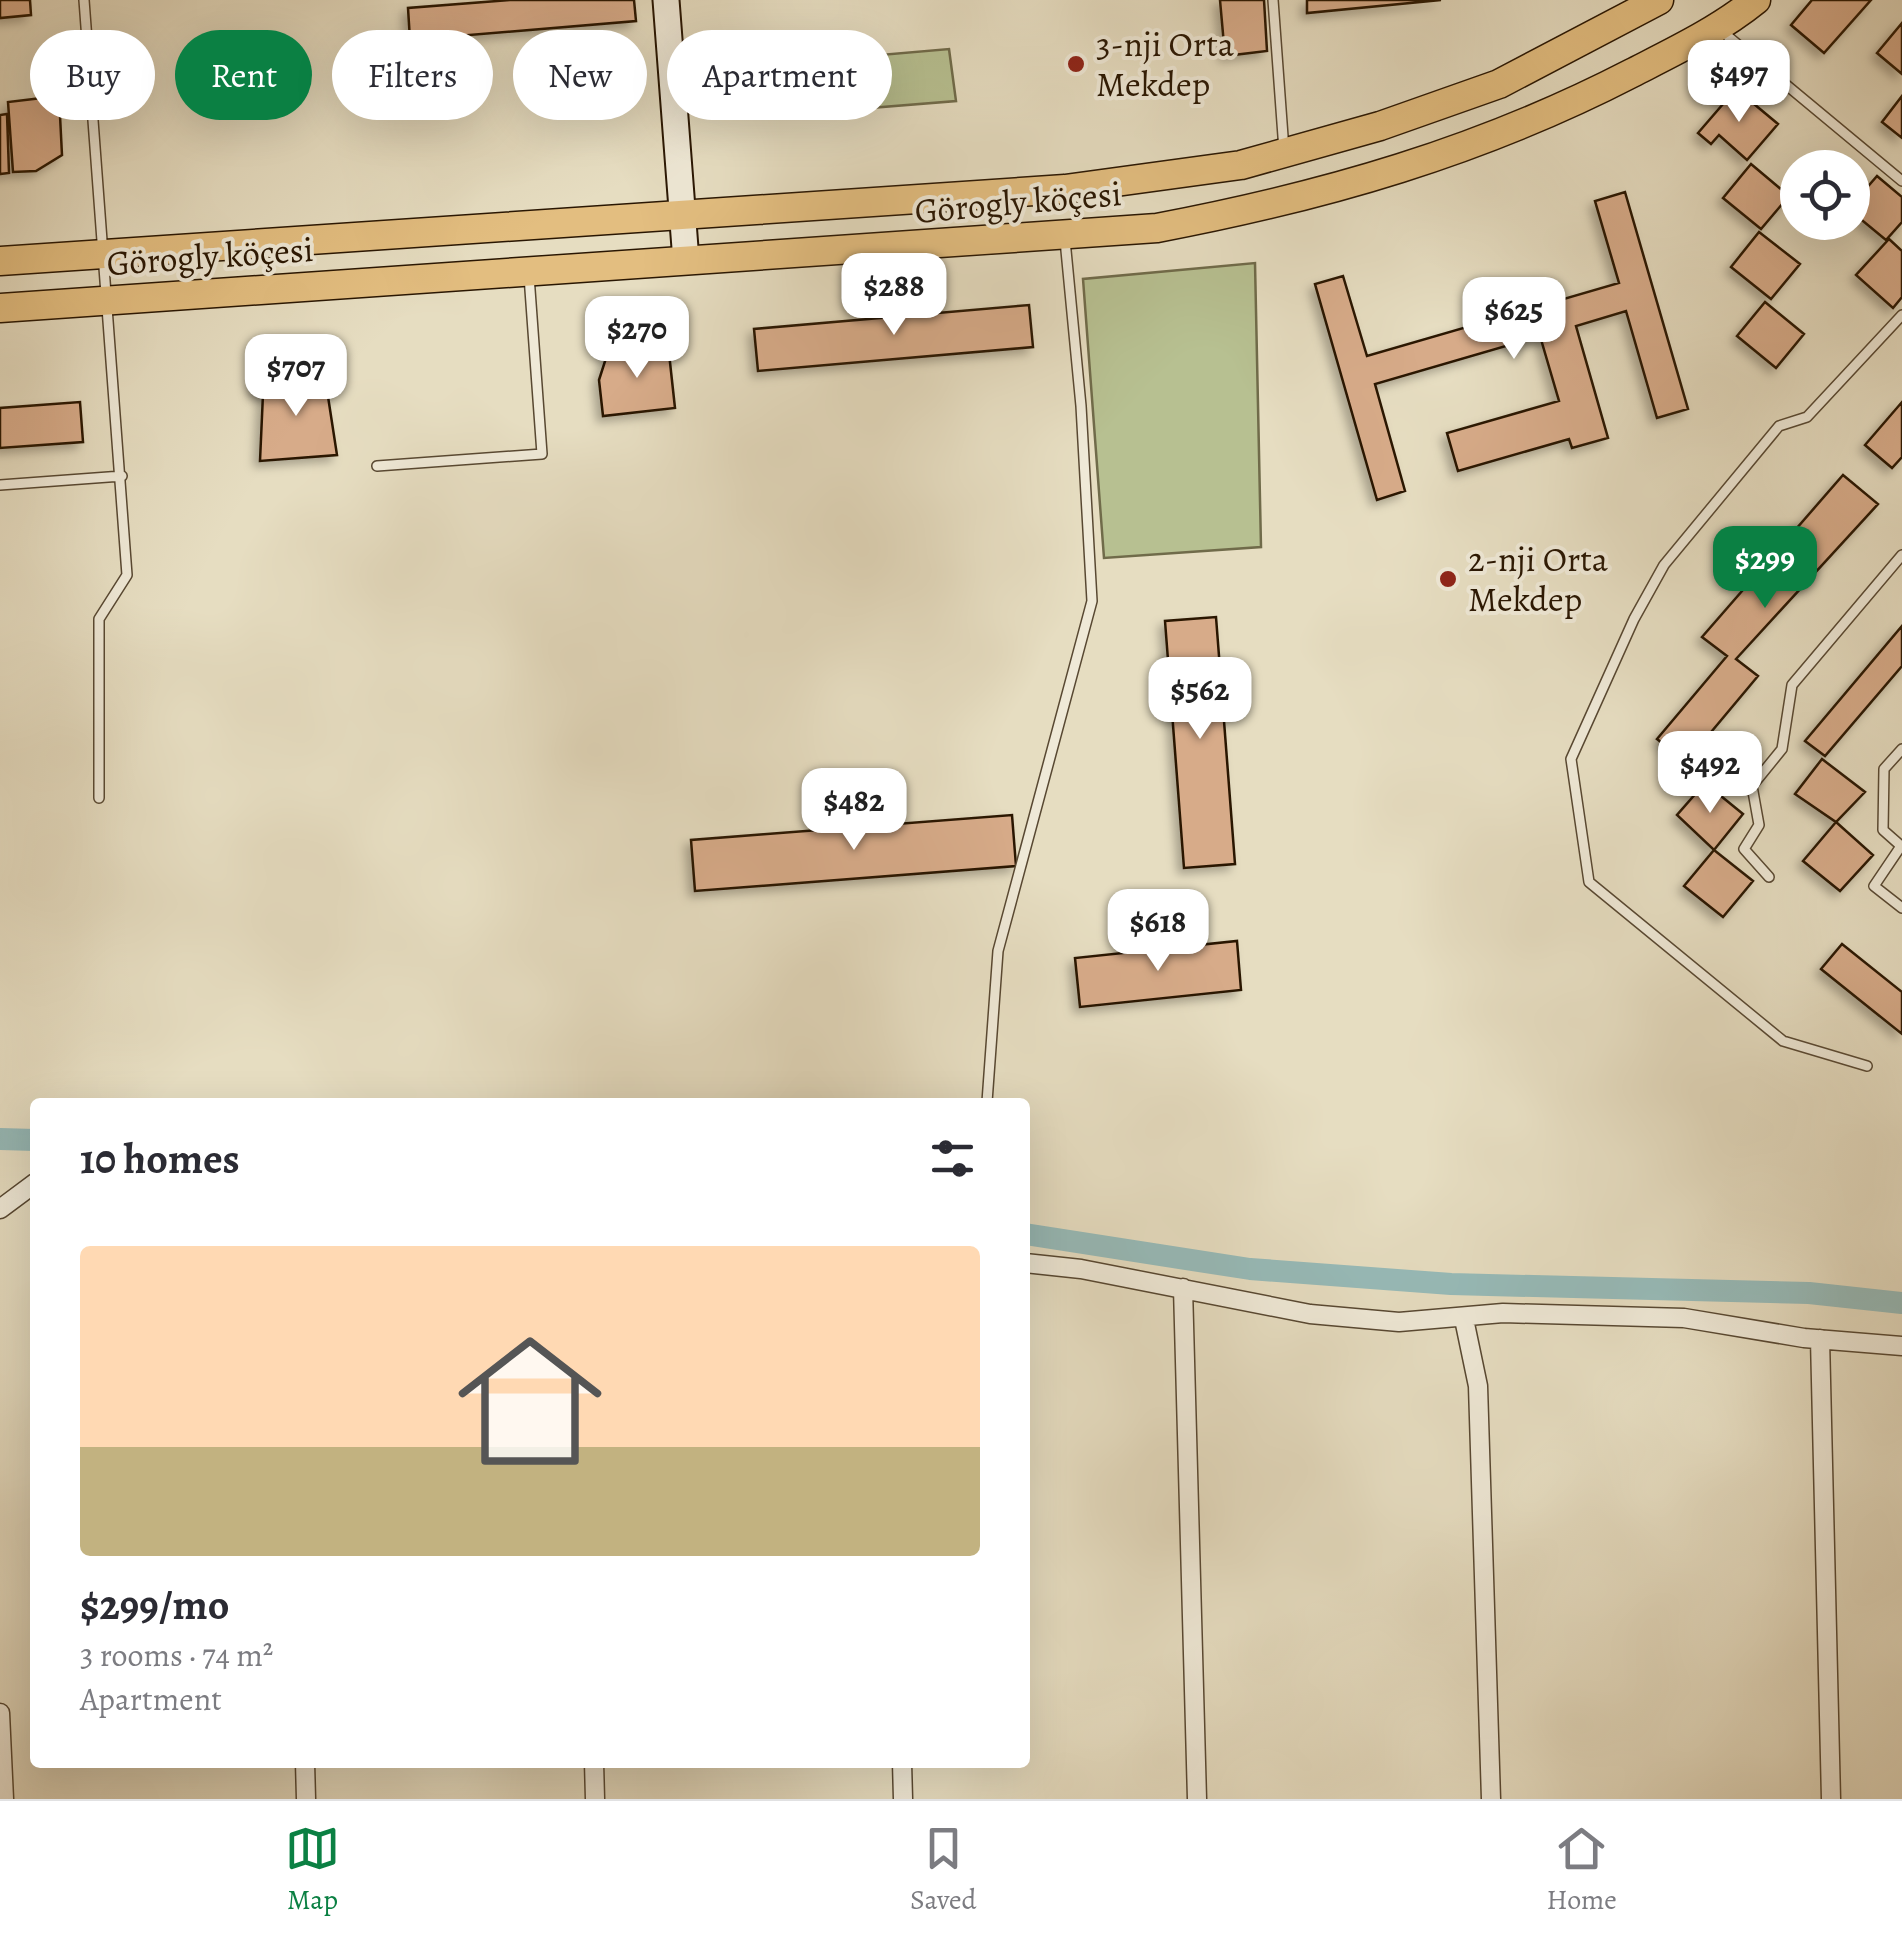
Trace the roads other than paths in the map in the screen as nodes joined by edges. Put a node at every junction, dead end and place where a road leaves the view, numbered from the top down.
1 (84, 0) edge
2 (666, 0) edge
3 (1274, 0) edge
4 (1660, 0) edge
5 (1756, 0) edge
6 (1717, 27) junction
7 (1284, 153) junction
8 (1902, 180) edge
9 (682, 218) junction
10 (1065, 238) junction
11 (104, 253) junction
12 (0, 261) edge
13 (686, 261) junction
14 (529, 273) junction
15 (109, 300) junction
16 (0, 308) edge
17 (1902, 314) edge
18 (377, 466) dead end
19 (122, 476) junction
20 (0, 486) edge
21 (1902, 555) edge
22 (1902, 748) edge
23 (99, 798) dead end
24 (1769, 877) dead end
25 (1902, 908) edge
26 (1866, 1066) dead end
27 (986, 1098) edge
28 (30, 1188) edge
29 (0, 1209) edge
30 (1030, 1264) edge
31 (1183, 1288) junction
32 (1464, 1318) junction
33 (1820, 1339) junction
34 (1902, 1346) edge
35 (0, 1713) edge
36 (305, 1768) edge
37 (594, 1768) edge
38 (902, 1768) edge
39 (4, 1799) edge
40 (306, 1799) edge
41 (594, 1799) edge
42 (903, 1799) edge
43 (1197, 1799) edge
44 (1491, 1799) edge
45 (1831, 1799) edge

1 - 11 lane
2 - 9 street
3 - 7 lane
4 - 7 main road, Görogly köçesi
5 - 6 main road, Görogly köçesi
6 - 8 lane
6 - 10 main road, Görogly köçesi
7 - 9 main road, Görogly köçesi
9 - 11 main road, Görogly köçesi
9 - 13 street
10 - 13 main road, Görogly köçesi
10 - 27 lane
11 - 12 main road, Görogly köçesi
11 - 15 lane
13 - 14 main road, Görogly köçesi
14 - 15 main road, Görogly köçesi
14 - 18 lane
15 - 16 main road, Görogly köçesi
15 - 19 lane
17 - 26 lane
19 - 20 lane
19 - 23 lane
21 - 24 lane
22 - 25 lane
28 - 29 street
30 - 31 street
31 - 32 street
31 - 43 street
32 - 33 street
32 - 44 street
33 - 34 street
33 - 45 street
35 - 39 street
36 - 40 street
37 - 41 street
38 - 42 street

